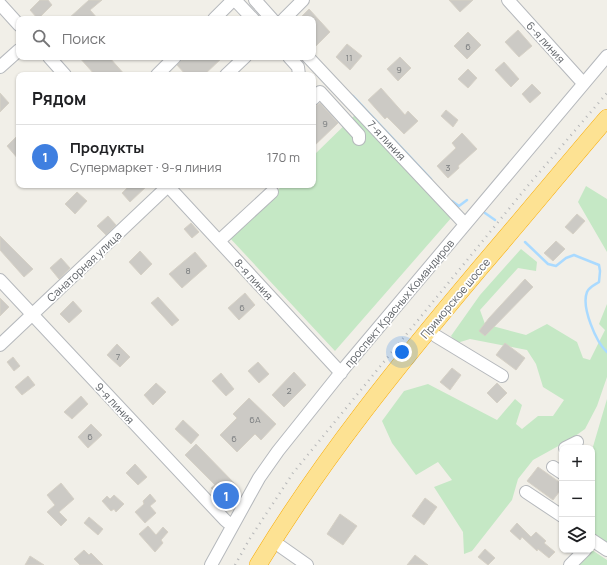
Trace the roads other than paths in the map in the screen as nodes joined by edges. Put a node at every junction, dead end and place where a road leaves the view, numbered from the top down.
1 (234, 0) edge
2 (255, 0) edge
3 (303, 0) edge
4 (508, 0) edge
5 (0, 4) edge
6 (217, 16) edge
7 (250, 16) edge
8 (269, 16) edge
9 (287, 16) edge
10 (16, 22) edge
11 (16, 53) edge
12 (607, 56) edge
13 (52, 60) edge
14 (172, 60) edge
15 (242, 60) edge
16 (292, 60) edge
17 (311, 60) edge
18 (0, 67) edge
19 (62, 72) edge
20 (160, 72) edge
21 (229, 72) edge
22 (299, 72) edge
23 (583, 83) junction
24 (316, 96) edge
25 (607, 118) edge
26 (607, 131) edge
27 (359, 140) dead end
28 (166, 188) edge
29 (170, 188) edge
30 (272, 192) dead end
31 (465, 224) junction
32 (219, 241) junction
33 (0, 280) edge
34 (32, 315) junction
35 (436, 336) junction
36 (0, 345) edge
37 (341, 373) junction
38 (502, 376) dead end
39 (577, 442) dead end
40 (571, 445) edge
41 (526, 492) dead end
42 (559, 512) edge
43 (232, 526) junction
44 (595, 543) edge
45 (280, 546) junction
46 (607, 550) edge
47 (581, 553) edge
48 (211, 565) edge
49 (258, 565) edge
50 (269, 565) edge
51 (307, 565) edge
52 (570, 565) edge

1 - 6 street
1 - 7 street
2 - 8 street
3 - 9 street
4 - 23 street, 6-я линия
5 - 10 street
11 - 18 street
12 - 23 street, проспект Красных Командиров
13 - 19 street
14 - 20 street
15 - 21 street
16 - 22 street
17 - 31 street, 7-я линия
23 - 31 street, проспект Красных Командиров
24 - 27 street
25 - 49 highway, Приморское шоссе
26 - 35 highway, Приморское шоссе
28 - 34 street, Санаторная улица
29 - 32 street, 8-я линия
30 - 32 street
31 - 37 street, проспект Красных Командиров
32 - 37 street, 8-я линия
33 - 34 street, 9-я линия
34 - 36 street, Санаторная улица
34 - 43 street, 9-я линия
35 - 38 street
35 - 45 highway, Приморское шоссе
37 - 43 street, проспект Красных Командиров
39 - 40 street
41 - 42 street
43 - 48 street, проспект Красных Командиров
44 - 46 street
45 - 50 highway, Приморское шоссе
45 - 51 street
47 - 52 street

